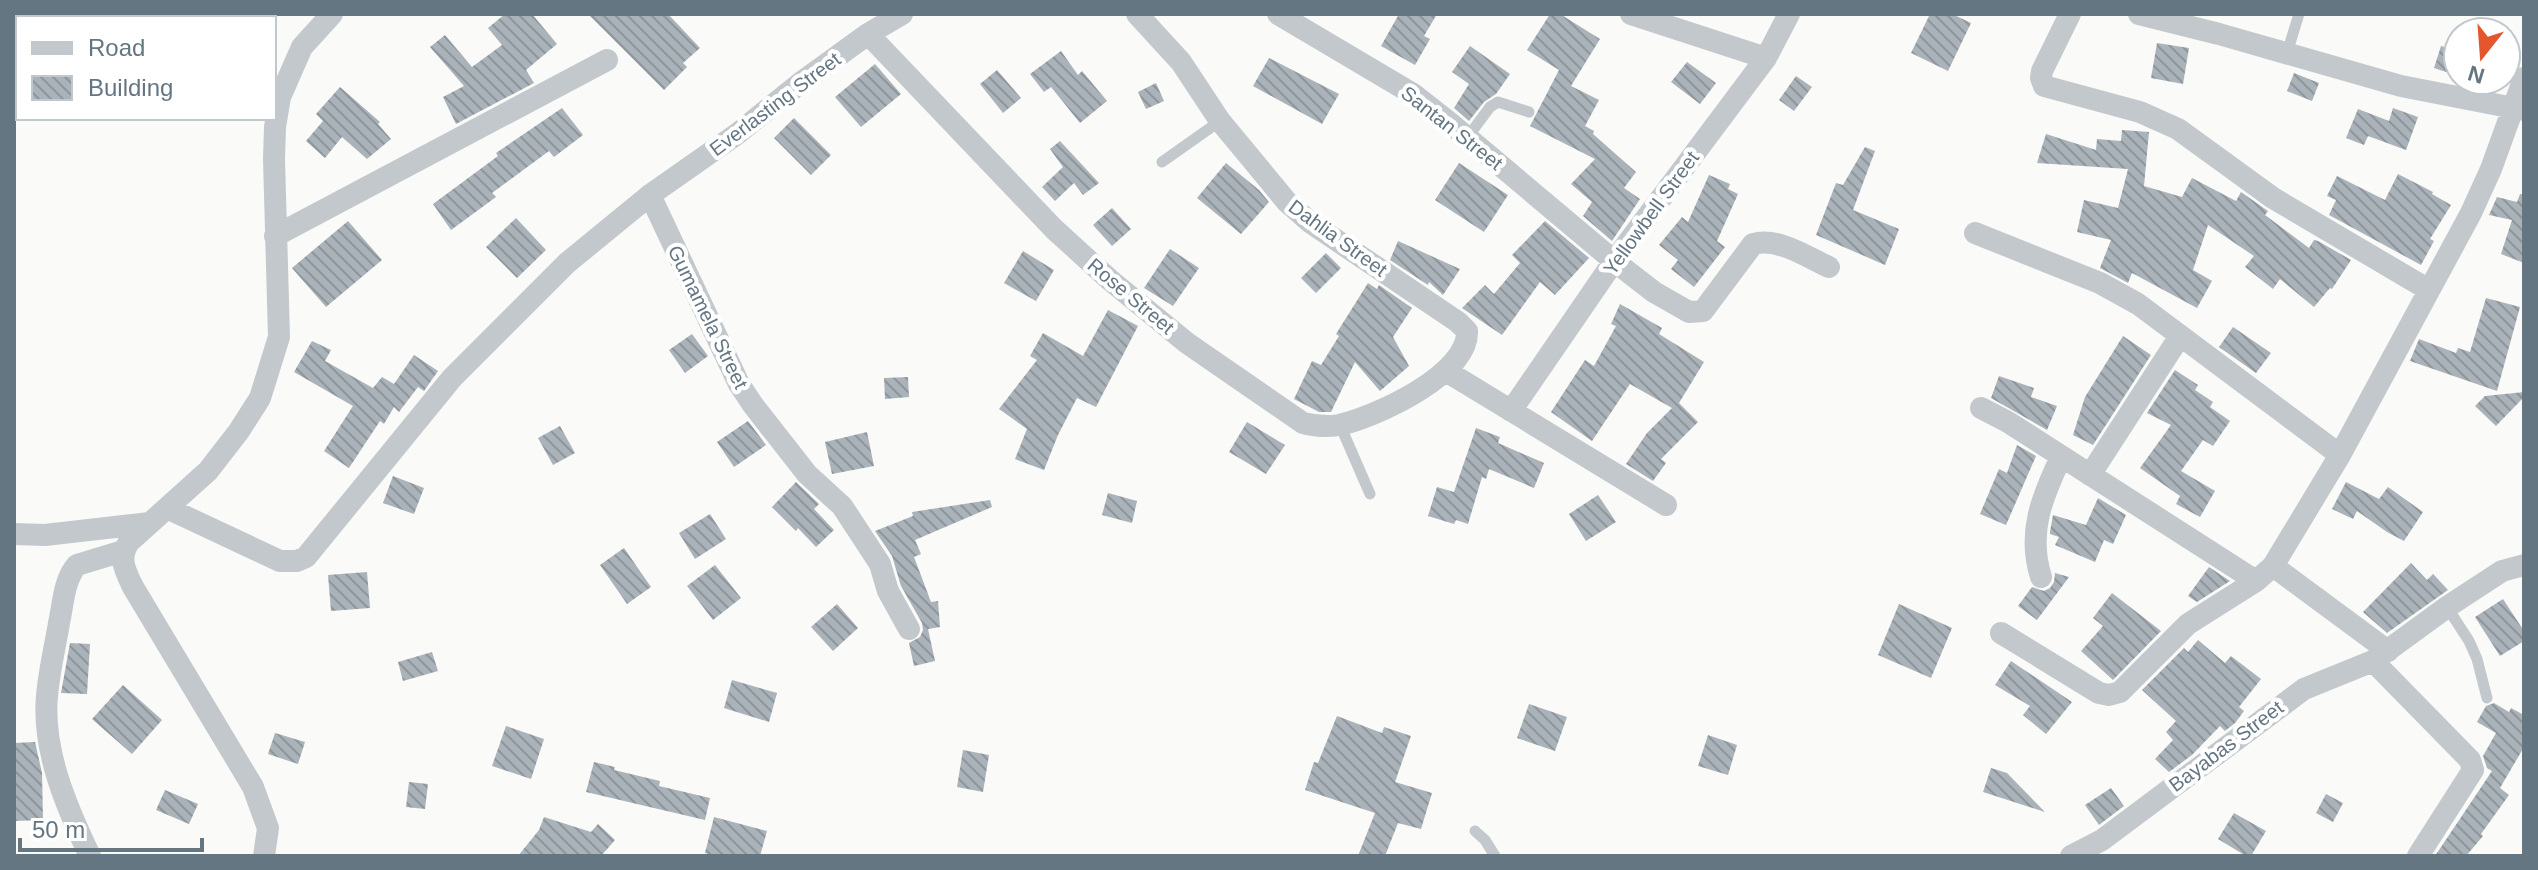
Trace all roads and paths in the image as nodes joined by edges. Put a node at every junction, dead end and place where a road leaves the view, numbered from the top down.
1 (332, 14) edge
2 (902, 14) edge
3 (1137, 14) edge
4 (1278, 14) edge
5 (1631, 14) edge
6 (1789, 14) edge
7 (2070, 14) edge
8 (2139, 14) edge
9 (2299, 14) edge
10 (2168, 18) edge
11 (2222, 24) edge
12 (868, 34) junction
13 (2287, 53) junction
14 (1766, 58) junction
15 (607, 60) dead end
16 (2524, 78) edge
17 (2519, 108) edge
18 (1529, 112) dead end
19 (1220, 121) junction
20 (1467, 138) junction
21 (1162, 162) dead end
22 (650, 195) junction
23 (1975, 233) dead end
24 (275, 236) junction
25 (1614, 261) junction
26 (1829, 267) dead end
27 (2429, 290) junction
28 (2180, 336) junction
29 (1446, 371) junction
30 (1981, 408) dead end
31 (1511, 411) junction
32 (1340, 425) junction
33 (2340, 455) junction
34 (2061, 457) junction
35 (2090, 475) junction
36 (1370, 494) dead end
37 (1666, 505) dead end
38 (159, 516) junction
39 (14, 534) edge
40 (123, 551) junction
41 (2524, 565) edge
42 (2265, 573) junction
43 (2041, 577) dead end
44 (2447, 607) junction
45 (909, 629) dead end
46 (2001, 633) dead end
47 (2380, 656) junction
48 (2487, 698) dead end
49 (1475, 831) dead end
50 (90, 856) edge
51 (264, 856) edge
52 (1495, 856) edge
53 (2071, 856) edge
54 (2418, 856) edge

1 - 24 street
2 - 12 street, Everlasting Street
3 - 19 street, Dahlia Street
4 - 20 street, Santan Street
5 - 14 street
6 - 14 street, Yellowbell Street
7 - 27 street
8 - 10 street
9 - 13 lane
10 - 11 street
11 - 13 street
12 - 22 street, Everlasting Street
12 - 32 street, Rose Street
13 - 17 street
14 - 25 street, Yellowbell Street
15 - 24 street
16 - 17 street
17 - 27 street
18 - 20 lane
19 - 21 lane
19 - 29 street, Dahlia Street
20 - 25 street, Santan Street
22 - 38 street, Everlasting Street
22 - 45 street, Gumamela Street
23 - 28 street
24 - 38 street
25 - 26 street, Santan Street
25 - 31 street, Yellowbell Street
27 - 33 street
28 - 33 street
28 - 35 street
29 - 31 street
29 - 32 street, Rose Street
30 - 34 street
31 - 37 street
32 - 36 lane
33 - 42 street
34 - 35 street
34 - 43 street
35 - 42 street
38 - 39 street
38 - 40 street
40 - 50 street
40 - 51 street
41 - 44 street, Bayabas Street
42 - 46 street
42 - 47 street
44 - 47 street, Bayabas Street
44 - 48 lane
47 - 53 street, Bayabas Street
47 - 54 street
49 - 52 lane

